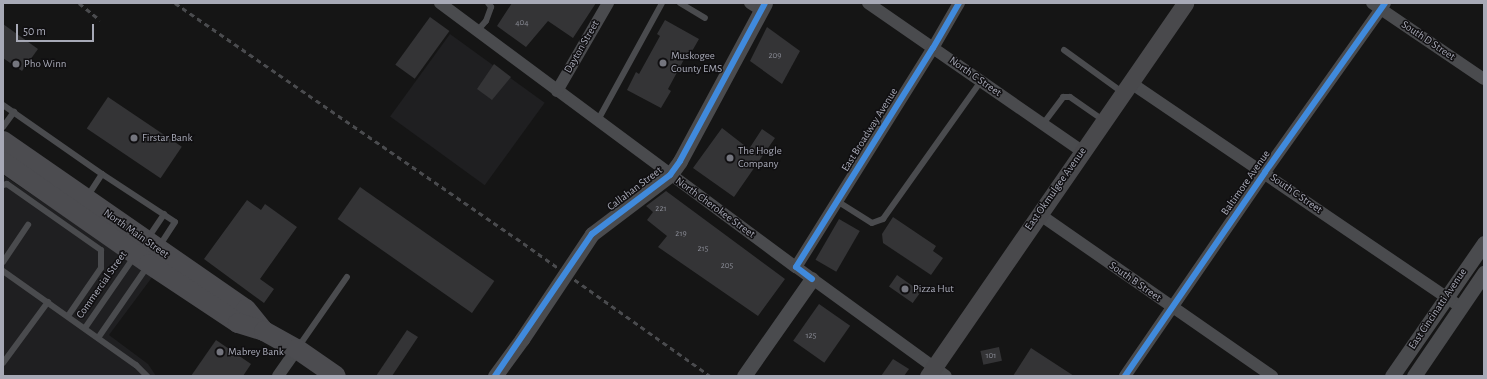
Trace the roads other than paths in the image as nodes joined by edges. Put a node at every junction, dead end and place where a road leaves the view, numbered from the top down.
1 (440, 3) edge
2 (488, 3) edge
3 (608, 3) edge
4 (662, 3) edge
5 (680, 3) edge
6 (868, 3) edge
7 (959, 3) edge
8 (1185, 3) edge
9 (759, 5) edge
10 (1379, 5) edge
11 (705, 18) dead end
12 (477, 31) junction
13 (933, 48) junction
14 (1064, 50) dead end
15 (1484, 79) edge
16 (981, 81) junction
17 (1127, 88) junction
18 (557, 91) junction
19 (3, 105) edge
20 (14, 112) junction
21 (598, 120) junction
22 (1104, 121) junction
23 (1043, 124) junction
24 (3, 127) edge
25 (3, 142) edge
26 (1082, 151) junction
27 (3, 162) edge
28 (1265, 172) junction
29 (102, 174) junction
30 (670, 175) junction
31 (3, 185) edge
32 (86, 199) junction
33 (837, 201) junction
34 (164, 214) junction
35 (1039, 214) junction
36 (28, 225) dead end
37 (1484, 243) edge
38 (147, 252) junction
39 (3, 262) edge
40 (796, 267) junction
41 (3, 271) edge
42 (1484, 273) edge
43 (347, 277) dead end
44 (812, 279) junction
45 (1446, 297) junction
46 (48, 302) junction
47 (1461, 307) junction
48 (1172, 308) junction
49 (68, 316) junction
50 (84, 328) junction
51 (98, 338) junction
52 (297, 349) junction
53 (3, 363) edge
54 (936, 373) edge
55 (333, 375) edge
56 (148, 376) edge
57 (278, 376) edge
58 (495, 376) edge
59 (744, 376) edge
60 (1125, 376) edge
61 (1272, 376) edge
62 (1392, 376) edge
63 (1414, 376) edge

1 - 12 street, North Cherokee Street
2 - 12 lane
3 - 18 street, Dayton Street
4 - 21 lane
5 - 11 lane
6 - 13 street, North C Street
7 - 13 street, East Broadway Avenue
8 - 17 main road, East Okmulgee Avenue
9 - 30 street, Callahan Street
10 - 15 street, South D Street
10 - 28 street, Baltimore Avenue
12 - 18 street, North Cherokee Street
13 - 16 street, North C Street
13 - 33 street, East Broadway Avenue
14 - 17 lane
16 - 23 street, North C Street
16 - 33 lane
17 - 22 main road, East Okmulgee Avenue
17 - 28 street, South C Street
18 - 21 street, North Cherokee Street
19 - 20 lane
20 - 24 lane
20 - 29 lane
21 - 30 street, North Cherokee Street
22 - 23 lane
22 - 26 main road, East Okmulgee Avenue
23 - 26 street, North C Street
25 - 32 main road, North Main Street
26 - 35 main road, East Okmulgee Avenue
27 - 38 main road, North Main Street
28 - 45 street, South C Street
28 - 48 street, Baltimore Avenue
29 - 32 lane
29 - 34 lane
30 - 40 street, North Cherokee Street
30 - 58 street, Callahan Street, bridge
31 - 49 lane
32 - 38 main road, North Main Street
33 - 40 street, East Broadway Avenue
34 - 38 lane, Commercial Street
34 - 38 lane
35 - 48 street, South B Street
35 - 54 main road, East Okmulgee Avenue
36 - 39 lane
37 - 45 street, East Cincinatti Avenue
38 - 50 lane, Commercial Street
38 - 51 lane, Commercial Street
38 - 52 main road, North Main Street
40 - 44 street, North Cherokee Street
41 - 46 lane
42 - 47 street, East Cincinatti Avenue
43 - 52 lane
44 - 54 street, North Cherokee Street
44 - 59 street
45 - 47 street, South C Street
45 - 62 street, East Cincinatti Avenue
46 - 49 lane
46 - 53 lane
47 - 63 street, East Cincinatti Avenue
48 - 60 street, Baltimore Avenue
48 - 61 street, South B Street
49 - 50 lane
50 - 51 lane
51 - 56 lane
52 - 55 main road, North Main Street
52 - 57 street

